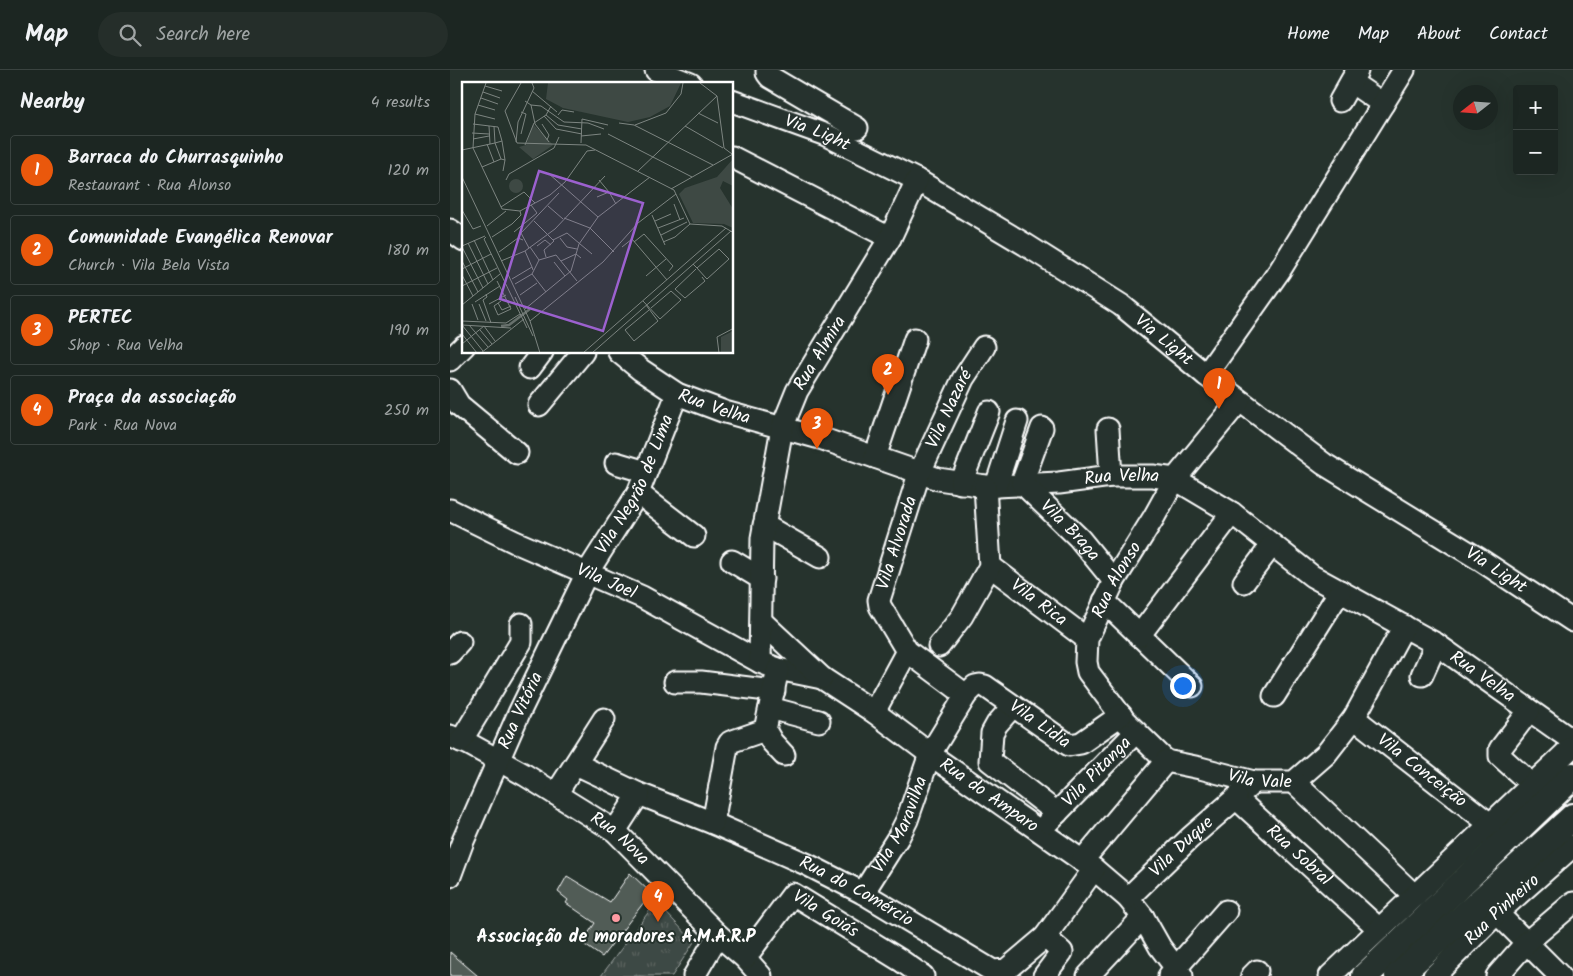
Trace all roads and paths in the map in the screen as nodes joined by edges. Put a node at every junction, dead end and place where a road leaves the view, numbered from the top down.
1 (656, 70) edge
2 (768, 70) edge
3 (1404, 70) edge
4 (1354, 76) edge
5 (686, 82) edge
6 (1340, 101) dead end
7 (734, 102) edge
8 (1383, 104) junction
9 (857, 128) dead end
10 (734, 158) edge
11 (917, 180) junction
12 (450, 230) edge
13 (890, 238) junction
14 (462, 239) edge
15 (915, 339) dead end
16 (984, 347) dead end
17 (462, 348) edge
18 (581, 354) edge
19 (621, 354) edge
20 (450, 360) edge
21 (1206, 375) junction
22 (450, 390) edge
23 (677, 394) junction
24 (1239, 401) junction
25 (539, 406) dead end
26 (988, 412) dead end
27 (1017, 421) dead end
28 (782, 428) junction
29 (1042, 428) dead end
30 (1108, 429) dead end
31 (517, 452) dead end
32 (875, 456) junction
33 (616, 463) dead end
34 (646, 472) junction
35 (919, 474) junction
36 (1111, 476) junction
37 (1175, 479) junction
38 (961, 483) junction
39 (1022, 484) junction
40 (991, 486) junction
41 (638, 493) junction
42 (454, 510) edge
43 (1232, 513) junction
44 (764, 525) junction
45 (694, 536) dead end
46 (1272, 544) junction
47 (820, 557) dead end
48 (732, 561) dead end
49 (990, 566) junction
50 (587, 573) junction
51 (762, 578) junction
52 (1114, 581) junction
53 (1244, 582) dead end
54 (1340, 591) junction
55 (1104, 600) junction
56 (1573, 620) edge
57 (762, 622) junction
58 (1404, 626) junction
59 (1140, 636) junction
60 (1086, 639) junction
61 (1436, 644) junction
62 (939, 646) dead end
63 (908, 651) junction
64 (544, 662) junction
65 (769, 666) junction
66 (1422, 675) dead end
67 (822, 678) junction
68 (674, 682) dead end
69 (1192, 686) dead end
70 (976, 690) junction
71 (1274, 696) dead end
72 (772, 699) junction
73 (1013, 706) junction
74 (1529, 711) junction
75 (874, 712) junction
76 (1121, 716) junction
77 (1354, 718) junction
78 (604, 719) dead end
79 (819, 721) dead end
80 (765, 730) junction
81 (1136, 732) junction
82 (456, 738) edge
83 (1573, 742) edge
84 (1573, 746) edge
85 (930, 754) junction
86 (784, 755) dead end
87 (499, 761) junction
88 (990, 761) junction
89 (1166, 761) junction
90 (576, 764) junction
91 (1573, 776) edge
92 (1254, 782) junction
93 (1294, 782) junction
94 (1532, 785) junction
95 (975, 786) junction
96 (556, 794) junction
97 (638, 794) junction
98 (1236, 798) junction
99 (1057, 813) junction
100 (1573, 817) edge
101 (712, 823) junction
102 (1490, 824) junction
103 (615, 831) junction
104 (1040, 831) junction
105 (456, 839) edge
106 (1573, 846) edge
107 (806, 864) junction
108 (1088, 865) junction
109 (450, 876) edge
110 (863, 893) junction
111 (793, 894) junction
112 (1415, 896) junction
113 (1128, 898) junction
114 (1573, 903) edge
115 (1226, 911) dead end
116 (1497, 913) junction
117 (1143, 916) junction
118 (1379, 929) junction
119 (718, 935) junction
120 (1045, 937) junction
121 (1526, 943) junction
122 (745, 958) junction
123 (1549, 972) edge
124 (1176, 973) edge
125 (694, 976) edge
126 (761, 976) edge
127 (923, 976) edge
128 (1044, 976) edge
129 (1088, 976) edge
130 (1330, 976) edge
131 (1365, 976) edge
132 (1398, 976) edge
133 (1434, 976) edge
134 (1497, 976) edge

1 - 5 street
2 - 9 street
3 - 8 street
4 - 6 street
4 - 8 street
7 - 11 street, Via Light
8 - 21 street
10 - 13 street
11 - 13 street, Rua Almira
11 - 21 street, Via Light
12 - 14 street
13 - 28 street, Rua Almira
15 - 32 street
16 - 35 street, Vila Nazaré
17 - 20 street
18 - 25 street
19 - 23 street, Rua Velha
21 - 24 street, Via Light
22 - 31 street
23 - 28 street, Rua Velha
23 - 34 street, Vila Negrão de Lima
24 - 37 street, Rua Alonso
24 - 56 street, Via Light
26 - 38 street
27 - 40 street
28 - 32 street, Rua Velha
28 - 44 street, Rua Almira
29 - 39 street
30 - 36 street
32 - 35 street, Rua Velha
33 - 34 street
34 - 41 street, Vila Negrão de Lima
35 - 38 street, Rua Velha
35 - 63 street, Vila Alvorada
36 - 37 street, Rua Velha
36 - 39 street, Rua Velha
37 - 43 street, Rua Velha
37 - 52 street, Rua Alonso
38 - 40 street, Rua Velha
39 - 40 street, Rua Velha
39 - 52 street, Vila Braga
40 - 49 street
41 - 45 street
41 - 50 street, Vila Negrão de Lima
42 - 50 street, Vila Joel
43 - 46 street, Rua Velha
43 - 59 street
44 - 47 street
44 - 51 street, Rua Almira
46 - 53 street
46 - 54 street, Rua Velha
48 - 51 street
49 - 60 street, Vila Rica
49 - 62 street
50 - 64 street, Vila Negrão de Lima
50 - 65 street, Vila Joel
51 - 57 street, Rua Almira
52 - 55 street, Rua Alonso
54 - 58 street, Rua Velha
54 - 71 street
55 - 59 street
55 - 60 street, Rua Alonso
57 - 65 street, Rua Almira
57 - 67 street
58 - 61 street, Rua Velha
58 - 77 street, Vila Vale
59 - 69 street
60 - 76 street, Rua Alonso
61 - 66 street
61 - 74 street, Rua Velha
63 - 70 street, Vila Alvorada
63 - 75 street
64 - 82 street
64 - 87 street, Rua Vitória
65 - 67 street, Rua do Amparo
65 - 72 street, Rua Almira
67 - 75 street, Rua do Amparo
68 - 72 street
70 - 73 street, Vila Lidia
70 - 85 street, Vila Maravilha
72 - 79 street
72 - 80 street, Rua Almira
73 - 76 street, Vila Lidia
73 - 88 street
74 - 83 street, Rua Velha
74 - 94 street
75 - 85 street, Rua do Amparo
76 - 81 street, Rua Alonso
77 - 93 street, Vila Vale
77 - 102 street, Vila Conceição
78 - 90 street
80 - 86 street
80 - 101 street
81 - 89 street, Rua Alonso
81 - 99 street, Vila Pitanga
82 - 87 street, Rua Nova
84 - 94 street
85 - 95 street, Rua do Amparo
85 - 110 street, Vila Maravilha
87 - 96 street, Rua Nova
87 - 105 street, Rua Vitória
88 - 95 street
88 - 99 street, Vila Pitanga
89 - 92 street, Vila Vale
89 - 108 street
90 - 96 street
90 - 97 street, Rua do Comércio
91 - 131 main road
92 - 93 street, Vila Vale
92 - 98 street
93 - 112 street
94 - 102 street
95 - 104 street, Rua do Amparo
96 - 103 street, Rua Nova
97 - 101 street, Rua do Comércio
97 - 103 street
98 - 113 street, Vila Duque
98 - 118 street, Rua Sobral
99 - 104 street, Vila Pitanga
100 - 132 main road
101 - 107 street, Rua do Comércio
102 - 112 street
103 - 119 street, Rua Nova
104 - 108 street, Rua do Amparo
105 - 109 street, Rua Vitória
106 - 116 street, Rua Pinheiro
107 - 110 street, Rua do Comércio
107 - 111 street
108 - 113 street, Rua do Amparo
108 - 120 street, Rua do Comércio
110 - 120 street, Rua do Comércio
111 - 122 street, Vila Goiás
111 - 127 street, Vila Goiás
112 - 118 street
113 - 117 street, Rua do Amparo
114 - 121 street
115 - 124 street
116 - 121 street
116 - 133 street, Rua Pinheiro
117 - 124 street, Rua do Amparo
117 - 129 street
118 - 130 street
119 - 122 street, Rua Nova
119 - 125 street
120 - 128 street
121 - 123 street
121 - 134 street
122 - 126 street, Rua Nova

